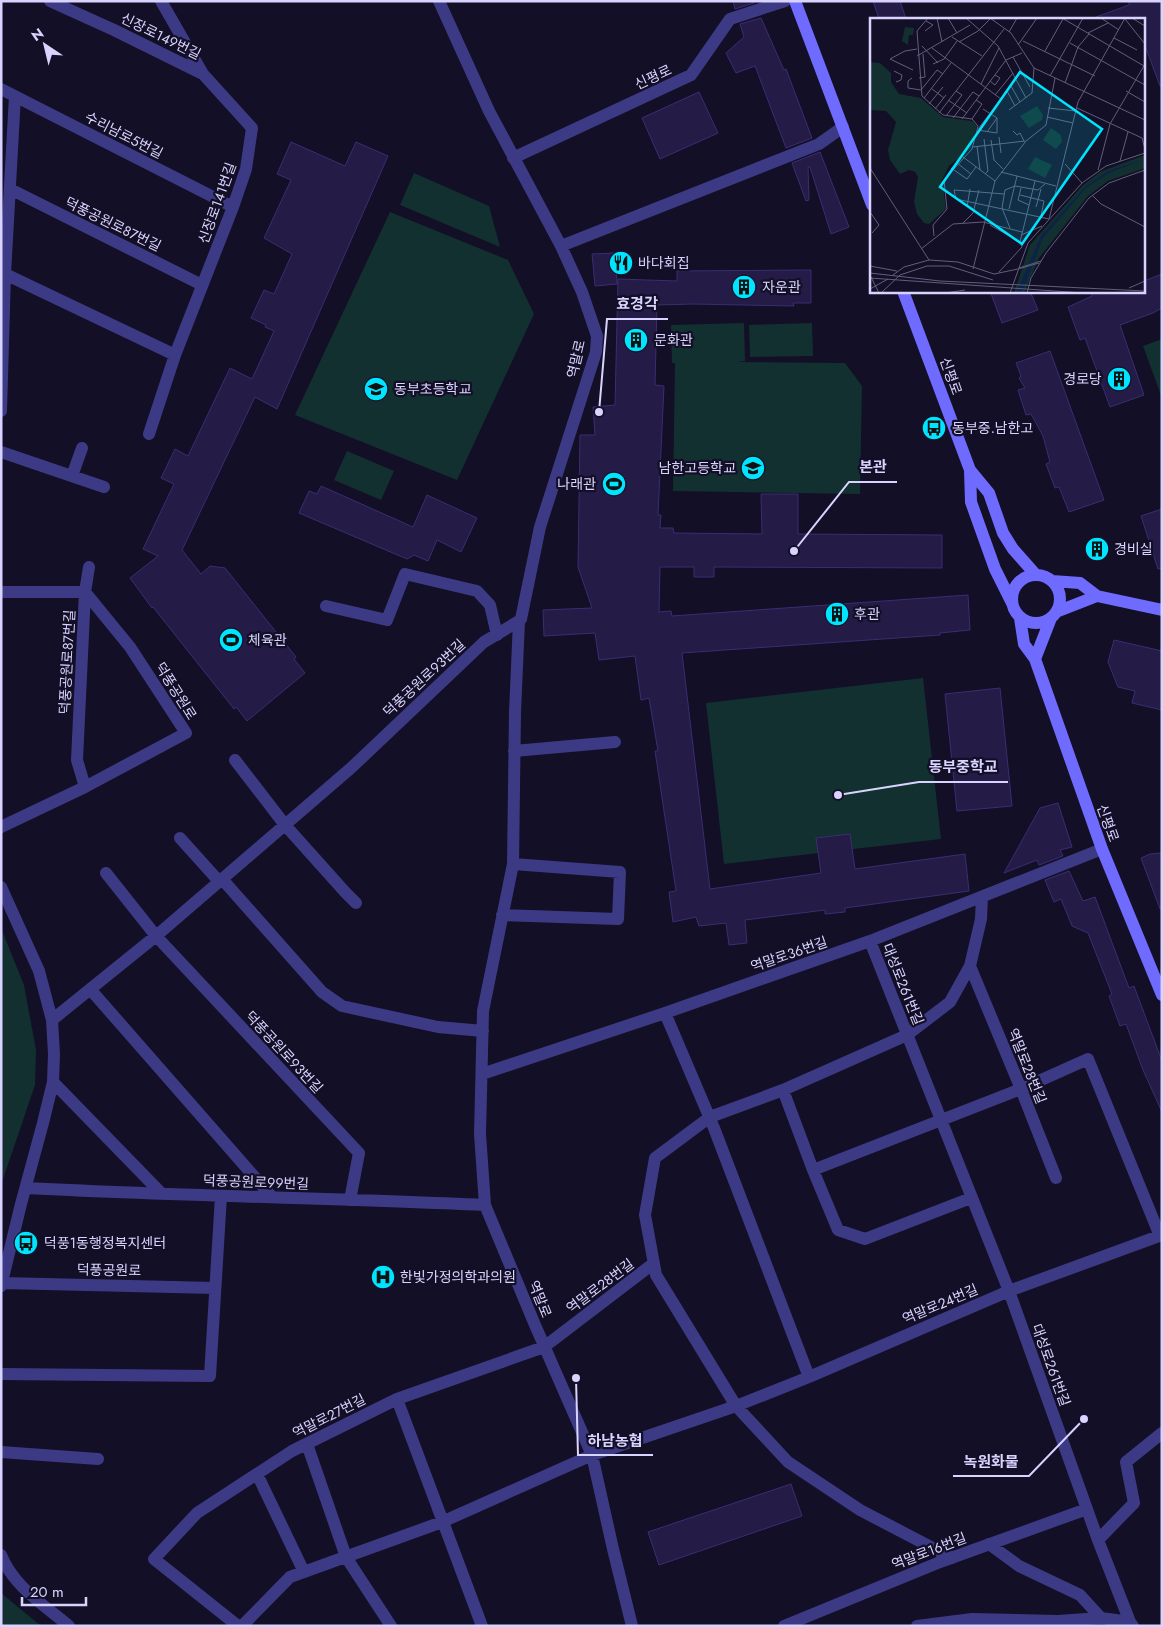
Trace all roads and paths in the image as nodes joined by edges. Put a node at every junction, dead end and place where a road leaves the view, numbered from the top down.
1 (50, 1) edge
2 (161, 1) edge
3 (439, 1) edge
4 (784, 1) edge
5 (795, 1) edge
6 (203, 74) junction
7 (1, 89) edge
8 (15, 96) junction
9 (843, 127) junction
10 (513, 158) junction
11 (10, 189) junction
12 (870, 200) edge
13 (233, 207) junction
14 (561, 246) junction
15 (6, 274) junction
16 (202, 285) junction
17 (903, 292) edge
18 (175, 355) junction
19 (2, 383) edge
20 (1, 410) edge
21 (149, 434) dead end
22 (82, 448) dead end
23 (1, 452) edge
24 (970, 470) junction
25 (72, 476) junction
26 (104, 487) dead end
27 (89, 567) dead end
28 (1036, 575) junction
29 (1052, 581) junction
30 (1, 592) edge
31 (85, 592) junction
32 (1098, 596) junction
33 (1012, 603) junction
34 (326, 606) dead end
35 (1162, 610) edge
36 (1054, 615) junction
37 (1020, 618) junction
38 (519, 621) junction
39 (497, 635) junction
40 (1035, 659) junction
41 (615, 742) dead end
42 (514, 751) junction
43 (235, 760) dead end
44 (85, 787) junction
45 (285, 825) junction
46 (1, 827) edge
47 (180, 838) dead end
48 (1102, 849) junction
49 (513, 864) junction
50 (106, 873) dead end
51 (222, 879) junction
52 (1, 887) edge
53 (982, 897) junction
54 (356, 902) dead end
55 (502, 915) junction
56 (156, 936) junction
57 (870, 941) junction
58 (970, 966) junction
59 (90, 989) junction
60 (1162, 995) edge
61 (665, 1013) junction
62 (52, 1020) junction
63 (482, 1031) junction
64 (907, 1034) junction
65 (482, 1074) junction
66 (52, 1082) junction
67 (1021, 1089) junction
68 (783, 1090) junction
69 (710, 1117) junction
70 (941, 1121) junction
71 (813, 1170) junction
72 (1056, 1178) dead end
73 (26, 1188) junction
74 (162, 1194) junction
75 (221, 1196) junction
76 (272, 1197) junction
77 (971, 1198) junction
78 (350, 1200) junction
79 (486, 1205) junction
80 (1161, 1235) edge
81 (654, 1263) junction
82 (2, 1284) edge
83 (215, 1288) junction
84 (1009, 1291) junction
85 (544, 1347) junction
86 (1, 1374) edge
87 (809, 1377) junction
88 (397, 1399) junction
89 (736, 1406) junction
90 (1162, 1433) edge
91 (307, 1444) junction
92 (1, 1452) edge
93 (592, 1455) junction
94 (98, 1459) dead end
95 (257, 1474) junction
96 (1087, 1509) junction
97 (442, 1522) junction
98 (1098, 1540) junction
99 (990, 1544) junction
100 (1, 1555) edge
101 (346, 1557) junction
102 (952, 1558) junction
103 (304, 1572) junction
104 (1101, 1618) junction
105 (1132, 1624) edge
106 (69, 1626) edge
107 (238, 1626) edge
108 (242, 1626) edge
109 (391, 1626) edge
110 (482, 1626) edge
111 (632, 1626) edge
112 (784, 1626) edge
113 (918, 1626) edge

1 - 6 street, 신장로149번길
2 - 6 street, 신장로141번길
3 - 10 street, 역말로
4 - 10 street, 신평로
5 - 9 street
6 - 13 street, 신장로141번길
7 - 8 street, 수리남로5번길
8 - 11 street
8 - 13 street, 수리남로5번길
9 - 12 street
9 - 14 street
10 - 14 street, 역말로
11 - 15 street
11 - 16 street, 덕풍공원로87번길
13 - 16 street, 신장로141번길
14 - 38 street, 역말로
15 - 18 street
15 - 19 street
16 - 18 street, 신장로141번길
17 - 24 street, 신평로
18 - 21 street, 신장로141번길
19 - 20 street
22 - 25 street
23 - 25 street
24 - 28 street, 신평로
24 - 33 street, 신평로
25 - 26 street
27 - 31 street
28 - 29 street
28 - 33 street
29 - 32 street
29 - 36 street
30 - 31 street, 덕풍공원로87번길
31 - 44 street, 덕풍공원로87번길
31 - 44 street, 덕풍공원로
32 - 35 street
32 - 36 street
33 - 37 street
34 - 39 street
36 - 37 street
36 - 40 street
37 - 40 street, 신평로
38 - 39 street, 덕풍공원로93번길
38 - 42 street, 역말로
39 - 45 street, 덕풍공원로93번길
40 - 48 street, 신평로
41 - 42 street
42 - 49 street, 역말로
43 - 45 street
44 - 46 street, 덕풍공원로
45 - 51 street, 덕풍공원로93번길
45 - 54 street
47 - 51 street
48 - 53 street, 역말로36번길
48 - 60 street, 신평로
49 - 55 street, 역말로
49 - 55 street
50 - 56 street
51 - 56 street, 덕풍공원로93번길
51 - 63 street
52 - 62 street, 덕풍공원로
53 - 57 street, 역말로36번길
53 - 58 street, 역말로28번길
55 - 63 street, 역말로
56 - 59 street, 덕풍공원로93번길
56 - 78 street, 덕풍공원로93번길
57 - 61 street, 역말로36번길
57 - 64 street, 대성로261번길
58 - 64 street, 역말로28번길
58 - 67 street, 역말로28번길
59 - 62 street, 덕풍공원로93번길
59 - 76 street
61 - 65 street, 역말로36번길
61 - 69 street
62 - 66 street, 덕풍공원로
63 - 65 street, 역말로
64 - 68 street, 역말로28번길
64 - 70 street, 대성로261번길
65 - 79 street, 역말로
66 - 73 street, 덕풍공원로
66 - 74 street
67 - 70 street
67 - 72 street, 역말로28번길
67 - 80 street, 역말로24번길
68 - 69 street, 역말로28번길
68 - 71 street
69 - 81 street, 역말로28번길
69 - 87 street
70 - 71 street
70 - 77 street, 대성로261번길
71 - 77 street
73 - 74 street, 덕풍공원로99번길
73 - 82 street, 덕풍공원로
74 - 75 street, 덕풍공원로99번길
75 - 76 street, 덕풍공원로99번길
75 - 83 street
76 - 78 street, 덕풍공원로99번길
77 - 84 street, 대성로261번길
78 - 79 street, 덕풍공원로99번길
79 - 85 street, 역말로
80 - 84 street, 역말로24번길
81 - 85 street, 역말로28번길
81 - 89 street
82 - 83 street, 덕풍공원로
83 - 86 street
84 - 87 street, 역말로24번길
84 - 96 street, 대성로261번길
85 - 88 street, 역말로27번길
85 - 93 street, 역말로
87 - 89 street, 역말로24번길
88 - 91 street, 역말로27번길
88 - 97 street
89 - 93 street, 역말로24번길
89 - 102 street
90 - 98 street
91 - 95 street, 역말로27번길
91 - 101 street
92 - 94 street
93 - 97 street, 역말로24번길
93 - 111 street, 역말로
95 - 103 street
95 - 107 street, 역말로27번길
96 - 98 street, 대성로261번길
96 - 99 street, 역말로16번길
97 - 101 street, 역말로24번길
97 - 110 street
98 - 105 street, 대성로261번길
99 - 102 street, 역말로16번길
99 - 104 street
100 - 106 street
101 - 103 street, 역말로24번길
101 - 109 street
102 - 112 street, 역말로16번길
103 - 108 street, 역말로24번길
104 - 105 street
104 - 113 street

